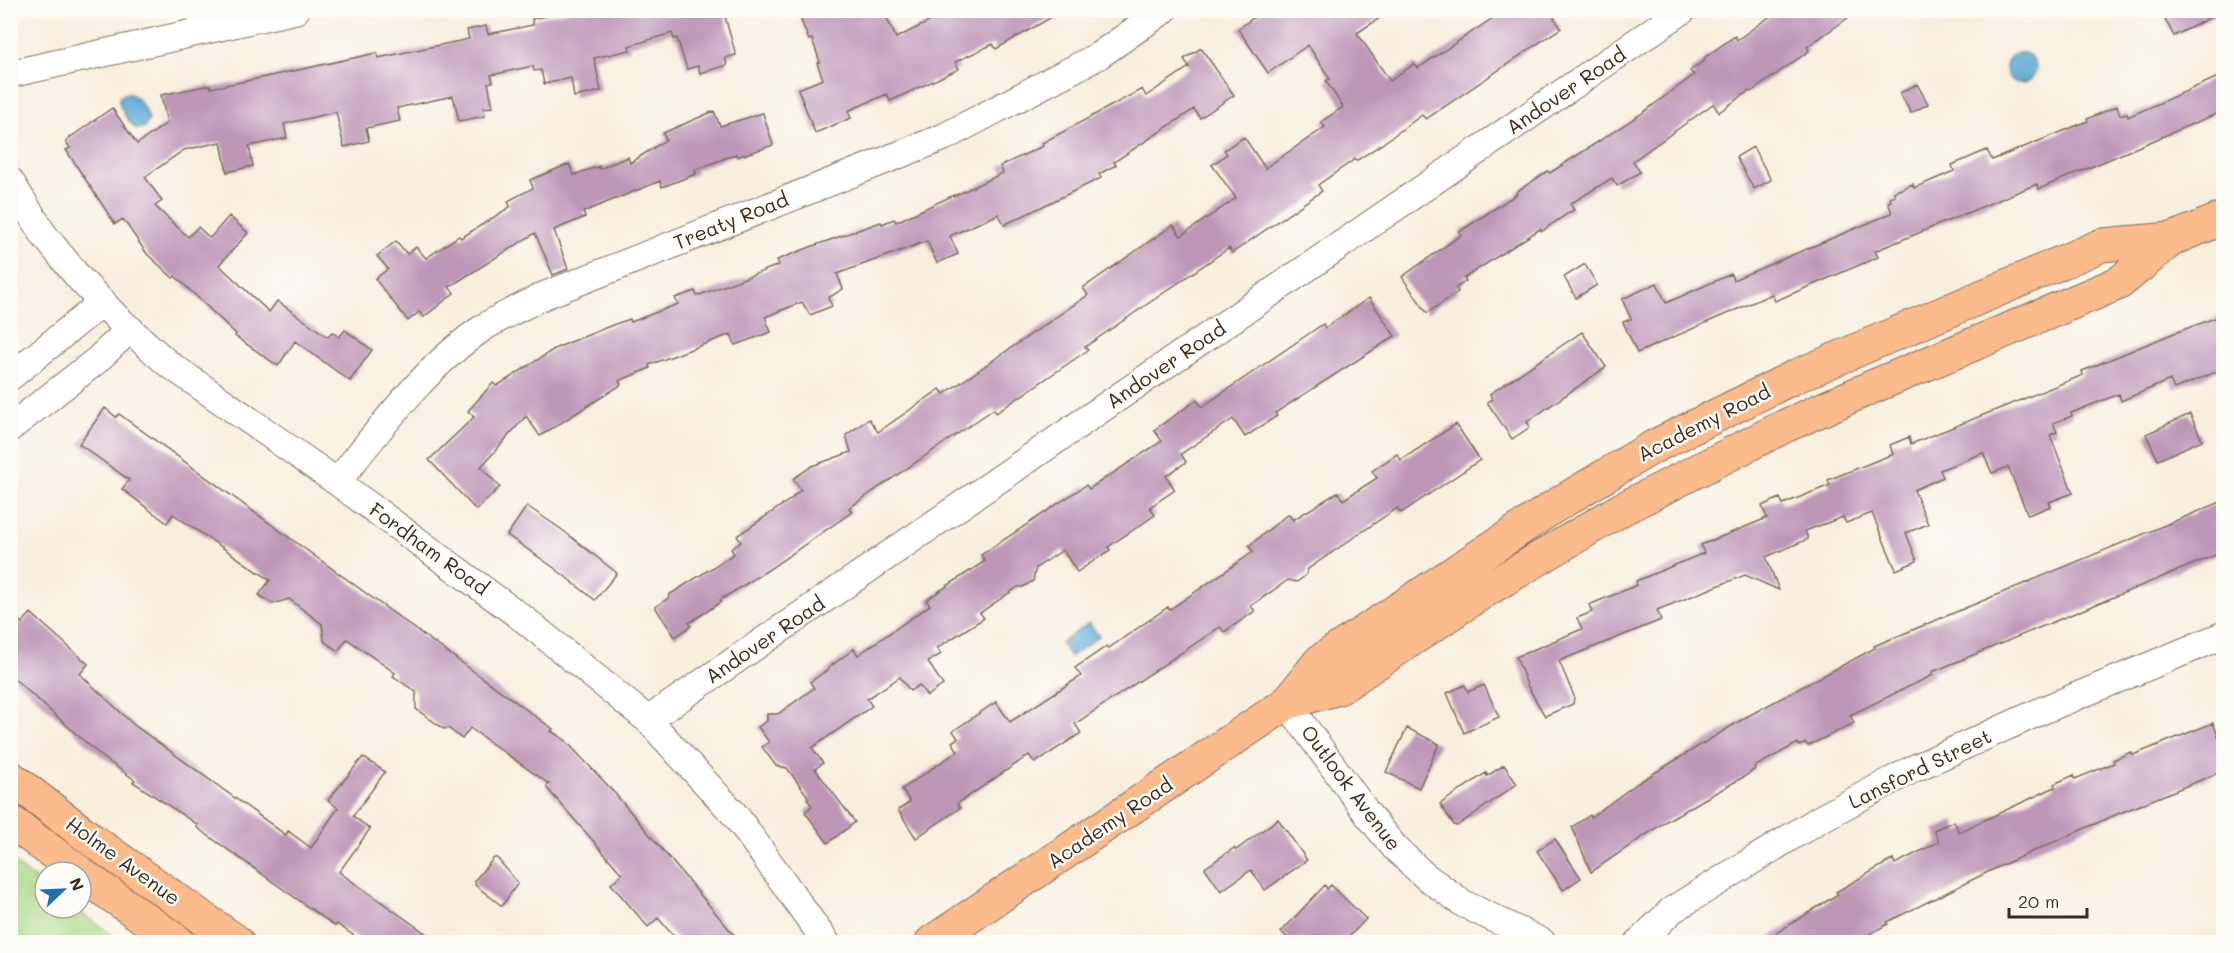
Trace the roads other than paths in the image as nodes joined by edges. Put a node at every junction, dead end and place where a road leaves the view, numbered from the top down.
1 (296, 10) edge
2 (1164, 10) edge
3 (1683, 10) edge
4 (10, 74) edge
5 (10, 180) edge
6 (2223, 218) edge
7 (103, 302) junction
8 (130, 329) junction
9 (10, 376) edge
10 (10, 428) edge
11 (337, 482) junction
12 (2223, 635) edge
13 (1287, 704) junction
14 (648, 720) junction
15 (10, 777) edge
16 (10, 821) edge
17 (62, 860) edge
18 (93, 882) edge
19 (178, 942) edge
20 (237, 942) edge
21 (826, 942) edge
22 (932, 942) edge
23 (1542, 942) edge
24 (1639, 942) edge

1 - 4 street
2 - 11 street, Treaty Road
3 - 14 street, Andover Road
5 - 7 street, Fordham Road
6 - 13 main road, Academy Road
7 - 8 street, Fordham Road
7 - 9 street
8 - 10 street
8 - 11 street, Fordham Road
11 - 14 street, Fordham Road
12 - 24 street, Lansford Street
13 - 22 main road, Academy Road
13 - 23 street, Outlook Avenue
14 - 21 street, Fordham Road
15 - 20 main road, Holme Avenue
16 - 17 main road, Holme Avenue
18 - 19 main road, Holme Avenue

